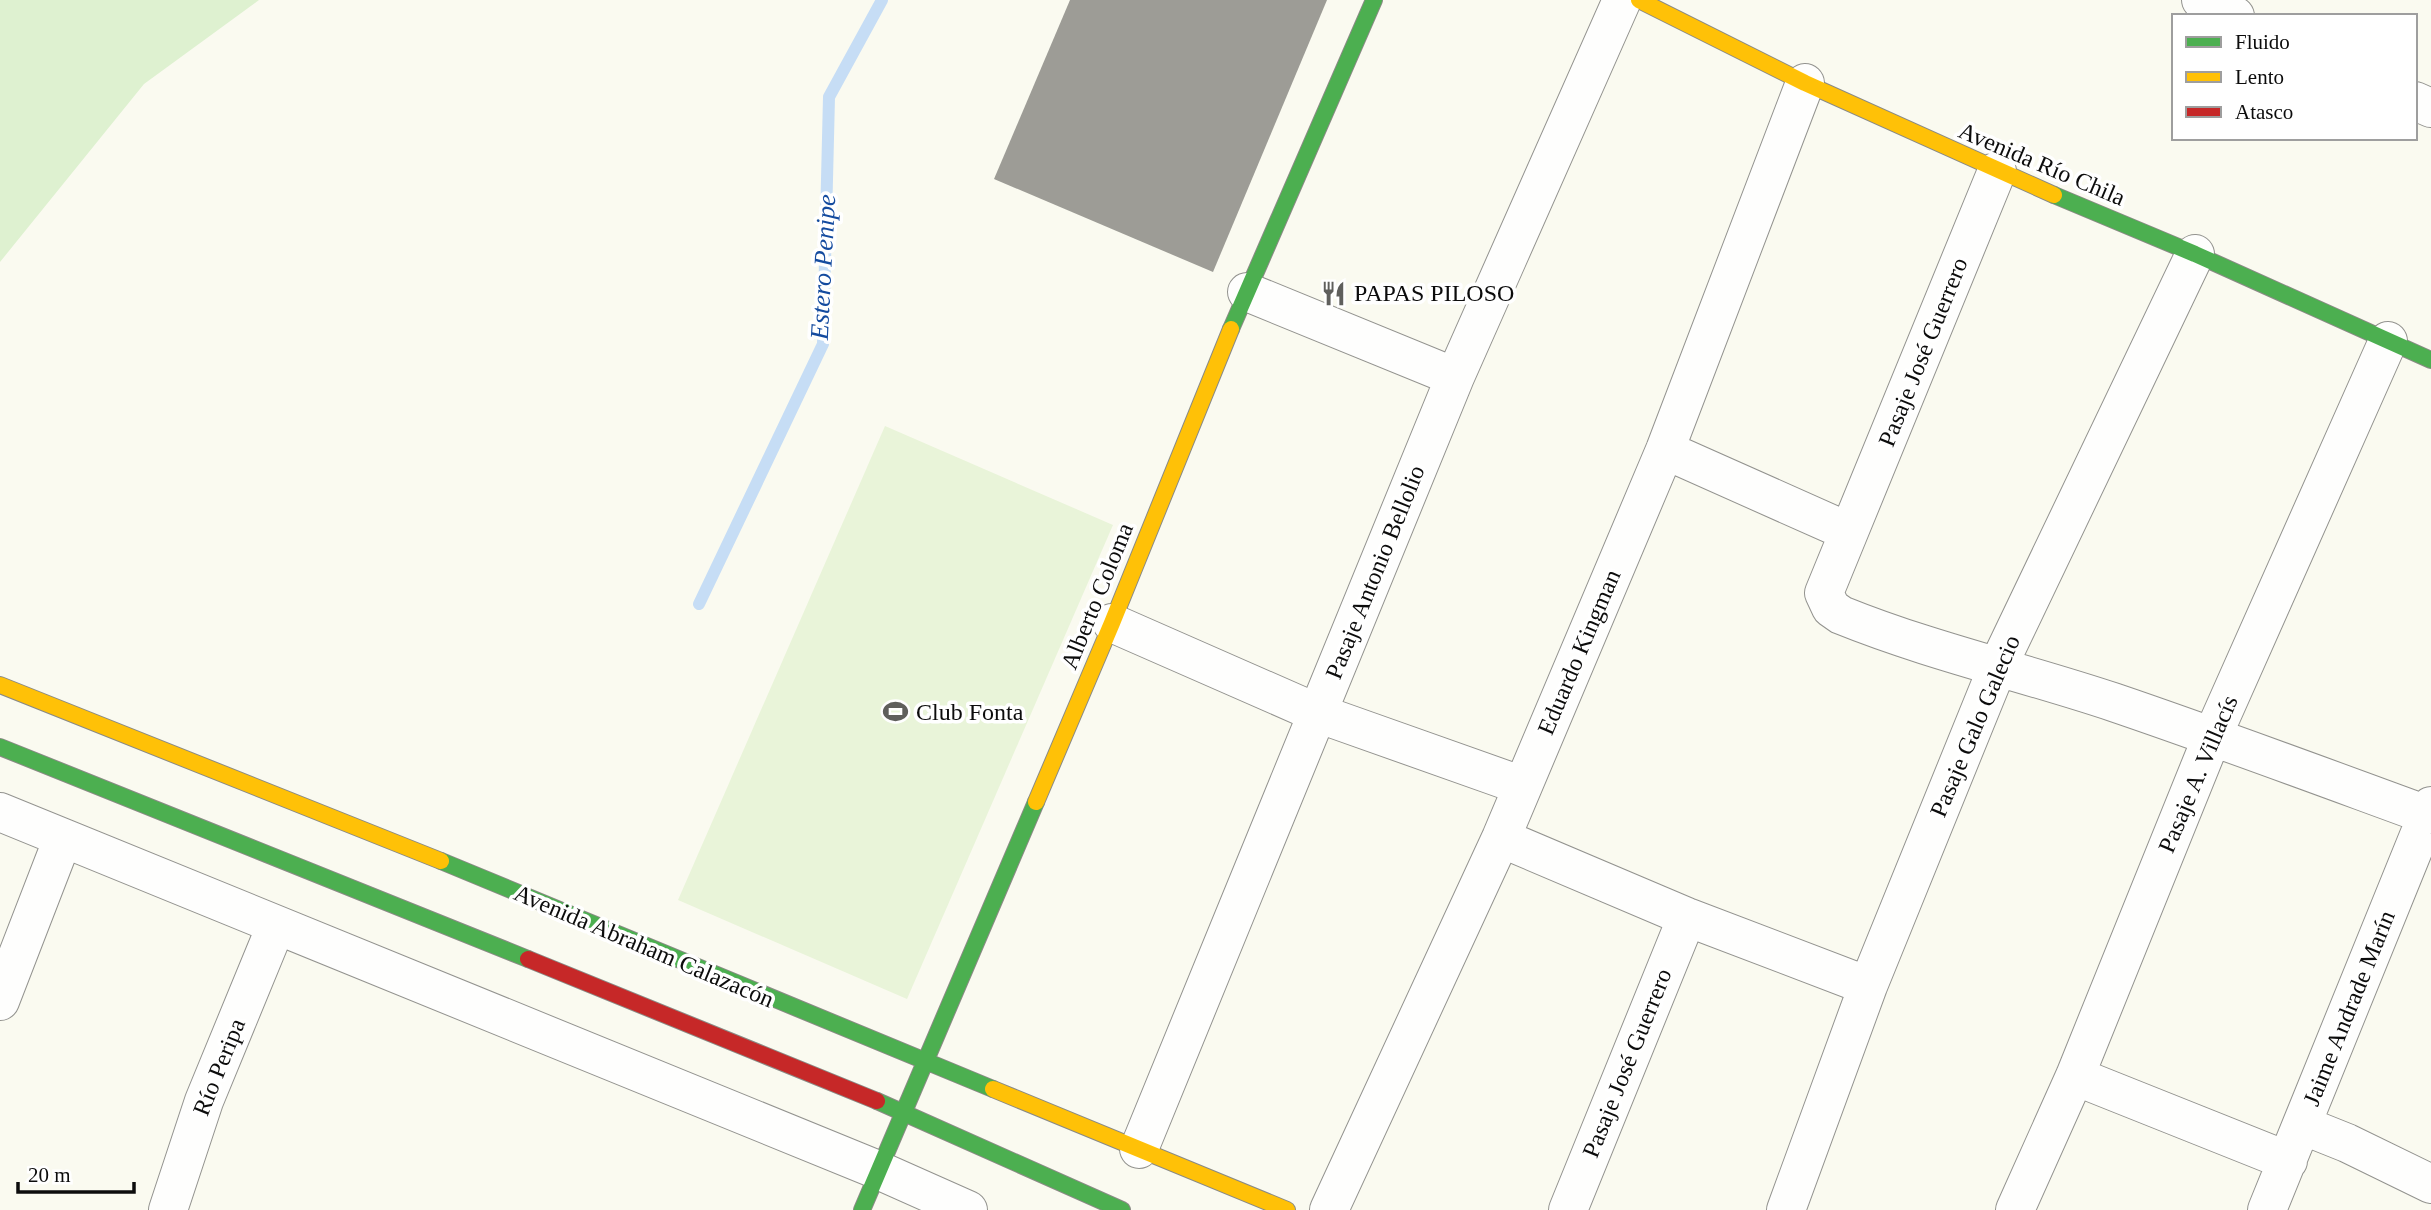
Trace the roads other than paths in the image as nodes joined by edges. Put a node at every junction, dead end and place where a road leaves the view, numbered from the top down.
1 (1374, 0) edge
2 (1622, 0) edge
3 (1639, 0) edge
4 (2201, 0) edge
5 (2231, 14) edge
6 (1805, 83) junction
7 (1997, 171) junction
8 (2195, 254) junction
9 (1247, 292) junction
10 (2388, 341) junction
11 (2431, 360) edge
12 (1455, 377) junction
13 (1664, 450) junction
14 (1849, 532) junction
15 (1112, 624) junction
16 (1998, 666) junction
17 (0, 685) edge
18 (1317, 713) junction
19 (2212, 737) junction
20 (0, 747) edge
21 (1523, 786) junction
22 (2429, 810) edge
23 (0, 812) edge
24 (63, 838) junction
25 (1501, 838) junction
26 (1687, 916) junction
27 (276, 926) junction
28 (1868, 986) junction
29 (0, 1001) edge
30 (924, 1062) junction
31 (2075, 1076) junction
32 (903, 1112) junction
33 (2302, 1125) junction
34 (1139, 1149) junction
35 (2288, 1161) junction
36 (878, 1170) junction
37 (2431, 1184) edge
38 (168, 1210) edge
39 (862, 1210) edge
40 (968, 1210) edge
41 (1122, 1210) edge
42 (1287, 1210) edge
43 (1329, 1210) edge
44 (1568, 1210) edge
45 (1786, 1210) edge
46 (2015, 1210) edge
47 (2267, 1210) edge

1 - 9 street, Alberto Coloma
2 - 12 street, Pasaje Antonio Bellolio
3 - 6 street, Avenida Río Chila
4 - 5 street
6 - 7 street, Avenida Río Chila
6 - 13 street, Eduardo Kingman
7 - 8 street, Avenida Río Chila
7 - 14 street, Pasaje José Guerrero
8 - 10 street, Avenida Río Chila
8 - 16 street, Pasaje Galo Galecio
9 - 12 street
9 - 15 street, Alberto Coloma
10 - 11 street, Avenida Río Chila
10 - 19 street, Pasaje A. Villacís
12 - 18 street, Pasaje Antonio Bellolio
13 - 14 street
13 - 21 street, Eduardo Kingman
14 - 16 street, Pasaje José Guerrero
15 - 18 street
15 - 30 street, Alberto Coloma
16 - 19 street, Pasaje José Guerrero
16 - 28 street, Pasaje Galo Galecio
17 - 30 street, Avenida Abraham Calazacón
18 - 21 street
18 - 34 street, Pasaje Antonio Bellolio
19 - 22 street, Pasaje José Guerrero
19 - 31 street, Pasaje A. Villacís
20 - 32 street
21 - 25 street, Eduardo Kingman
22 - 33 street, Jaime Andrade Marín
23 - 24 street
24 - 27 street
24 - 29 street
25 - 26 street
25 - 43 street, Eduardo Kingman
26 - 28 street
26 - 44 street, Pasaje José Guerrero
27 - 36 street
27 - 38 street, Río Peripa
28 - 45 street, Pasaje Galo Galecio
30 - 32 street, Alberto Coloma
30 - 34 street, Avenida Abraham Calazacón
31 - 35 street
31 - 46 street, Pasaje A. Villacís
32 - 36 street, Alberto Coloma
32 - 41 street
33 - 35 street, Jaime Andrade Marín
33 - 37 street
34 - 42 street, Avenida Abraham Calazacón
35 - 47 street, Jaime Andrade Marín
36 - 39 street, Alberto Coloma
36 - 40 street

